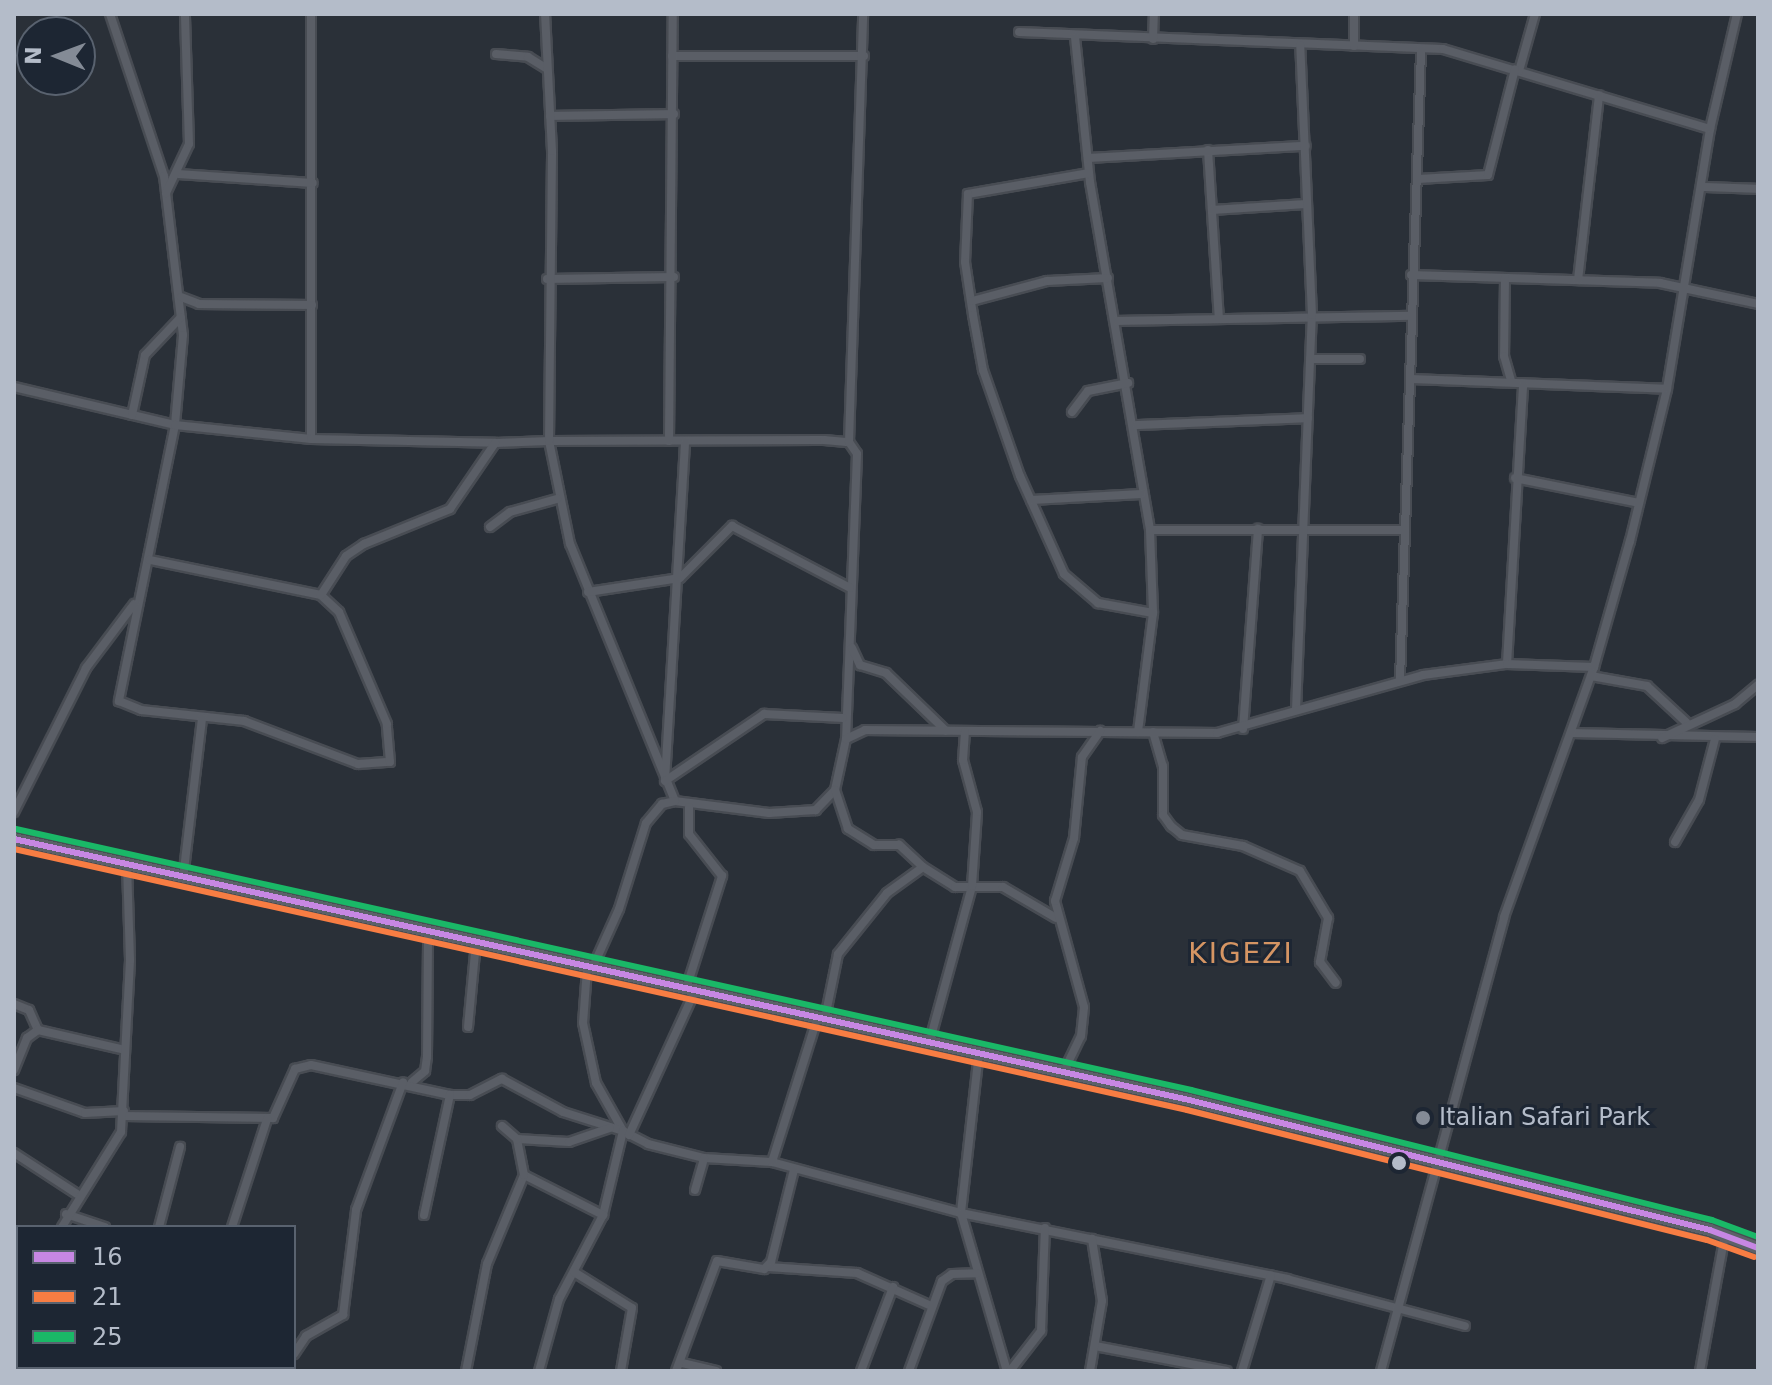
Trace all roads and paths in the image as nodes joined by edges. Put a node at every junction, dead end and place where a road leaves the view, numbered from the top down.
1 (110, 14) edge
2 (185, 14) edge
3 (311, 14) edge
4 (545, 14) edge
5 (673, 14) edge
6 (863, 14) edge
7 (1154, 14) edge
8 (1354, 14) edge
9 (1535, 14) edge
10 (1735, 15) edge
11 (1019, 32) dead end
12 (1075, 37) junction
13 (1153, 39) junction
14 (1300, 45) junction
15 (1354, 46) junction
16 (1421, 49) junction
17 (496, 54) dead end
18 (672, 56) junction
19 (864, 56) junction
20 (547, 70) junction
21 (1517, 70) junction
22 (1599, 95) junction
23 (674, 114) junction
24 (550, 116) junction
25 (1710, 129) junction
26 (1306, 146) junction
27 (1208, 150) junction
28 (1088, 158) junction
29 (1089, 173) junction
30 (178, 174) junction
31 (1418, 179) junction
32 (313, 183) junction
33 (1702, 187) junction
34 (1758, 189) edge
35 (166, 193) junction
36 (1306, 204) junction
37 (1212, 210) junction
38 (1411, 275) junction
39 (674, 277) junction
40 (1108, 278) junction
41 (1505, 278) junction
42 (547, 279) junction
43 (1578, 280) junction
44 (1687, 289) junction
45 (181, 297) junction
46 (972, 301) junction
47 (1758, 304) edge
48 (312, 305) junction
49 (1312, 315) junction
50 (1409, 316) junction
51 (181, 317) junction
52 (1219, 318) junction
53 (1118, 321) junction
54 (1310, 359) junction
55 (1360, 359) dead end
56 (1411, 379) junction
57 (1511, 381) junction
58 (1128, 383) junction
59 (1523, 383) junction
60 (14, 387) edge
61 (1667, 389) junction
62 (1072, 412) dead end
63 (132, 415) junction
64 (1308, 418) junction
65 (175, 425) junction
66 (1136, 425) junction
67 (311, 439) junction
68 (549, 441) junction
69 (669, 441) junction
70 (685, 442) junction
71 (849, 442) junction
72 (495, 443) junction
73 (1515, 478) junction
74 (1142, 494) junction
75 (557, 499) junction
76 (1031, 500) junction
77 (1639, 503) junction
78 (490, 527) dead end
79 (1258, 529) junction
80 (1303, 529) junction
81 (1150, 530) junction
82 (1404, 530) junction
83 (150, 560) junction
84 (680, 578) junction
85 (850, 588) junction
86 (588, 592) junction
87 (321, 595) junction
88 (137, 600) junction
89 (1153, 613) junction
90 (850, 641) junction
91 (1507, 664) junction
92 (1592, 672) junction
93 (1400, 680) junction
94 (1758, 685) edge
95 (1296, 710) junction
96 (202, 718) junction
97 (843, 718) junction
98 (1686, 722) junction
99 (1243, 729) junction
100 (1100, 731) junction
101 (946, 732) junction
102 (965, 732) junction
103 (1138, 732) junction
104 (1153, 732) junction
105 (1571, 733) junction
106 (1758, 737) edge
107 (1661, 738) junction
108 (846, 739) junction
109 (1715, 739) junction
110 (665, 781) junction
111 (835, 790) junction
112 (675, 801) junction
113 (689, 807) junction
114 (14, 812) edge
115 (14, 839) edge
116 (1675, 842) dead end
117 (127, 866) junction
118 (923, 867) junction
119 (183, 879) junction
120 (972, 886) junction
121 (1056, 918) junction
122 (428, 933) junction
123 (476, 943) junction
124 (589, 970) junction
125 (1336, 983) dead end
126 (691, 990) junction
127 (14, 1004) edge
128 (822, 1017) junction
129 (468, 1027) dead end
130 (38, 1030) junction
131 (930, 1040) junction
132 (125, 1050) junction
133 (979, 1052) junction
134 (14, 1070) edge
135 (1063, 1073) junction
136 (408, 1082) junction
137 (14, 1088) edge
138 (450, 1095) junction
139 (124, 1114) junction
140 (267, 1119) junction
141 (502, 1126) dead end
142 (610, 1128) junction
143 (626, 1133) junction
144 (517, 1139) junction
145 (180, 1147) dead end
146 (14, 1153) edge
147 (704, 1158) junction
148 (772, 1162) junction
149 (1435, 1164) junction
150 (794, 1170) junction
151 (524, 1175) junction
152 (695, 1190) dead end
153 (77, 1194) junction
154 (961, 1213) junction
155 (66, 1214) junction
156 (424, 1215) dead end
157 (603, 1215) junction
158 (63, 1225) edge
159 (99, 1225) edge
160 (160, 1225) edge
161 (233, 1225) edge
162 (1045, 1228) junction
163 (1725, 1235) junction
164 (1092, 1239) junction
165 (1758, 1248) edge
166 (768, 1267) junction
167 (574, 1272) junction
168 (977, 1273) junction
169 (1271, 1275) junction
170 (893, 1287) junction
171 (931, 1306) junction
172 (1399, 1308) junction
173 (1465, 1326) dead end
174 (1095, 1346) junction
175 (296, 1351) edge
176 (679, 1367) edge
177 (245, 1369) edge
178 (217, 1371) edge
179 (466, 1371) edge
180 (539, 1371) edge
181 (621, 1371) edge
182 (716, 1371) edge
183 (861, 1371) edge
184 (909, 1371) edge
185 (1008, 1371) edge
186 (1090, 1371) edge
187 (1227, 1371) edge
188 (1242, 1371) edge
189 (1381, 1371) edge
190 (1700, 1371) edge

1 - 35 street
2 - 30 street
3 - 32 street
4 - 20 street
5 - 18 street
6 - 19 street
7 - 13 street
8 - 15 street
9 - 21 street
10 - 25 street
11 - 12 street
12 - 13 street
12 - 28 street
13 - 14 street
14 - 15 street
14 - 26 street
15 - 16 street
16 - 21 street
16 - 31 street
17 - 20 street
18 - 19 street
18 - 23 street
19 - 71 street
20 - 24 street
21 - 22 street
21 - 31 street
22 - 25 street
22 - 43 street
23 - 24 street
23 - 39 street
24 - 42 street
25 - 33 street
26 - 27 street
26 - 36 street
27 - 28 street
27 - 37 street
28 - 29 street
29 - 40 street
29 - 46 street
30 - 32 street
30 - 35 street
31 - 38 street
32 - 48 street
33 - 34 street
33 - 44 street
35 - 45 street
36 - 37 street
36 - 49 street
37 - 52 street
38 - 41 street
38 - 50 street
39 - 42 street
39 - 69 street
40 - 46 street
40 - 53 street
41 - 43 street
41 - 57 street
42 - 68 street
43 - 44 street
44 - 47 street
44 - 61 street
45 - 48 street
45 - 51 street
46 - 76 street
48 - 67 street
49 - 50 street
49 - 52 street
49 - 54 street
50 - 56 street
51 - 63 street
51 - 65 street
52 - 53 street
53 - 58 street
54 - 55 street
54 - 64 street
56 - 57 street
56 - 82 street
57 - 59 street
58 - 62 street
58 - 66 street
59 - 61 street
59 - 73 street
60 - 63 street
61 - 77 street
63 - 65 street
64 - 66 street
64 - 80 street
65 - 67 street
65 - 83 street
66 - 74 street
67 - 72 street
68 - 69 street
68 - 72 street
68 - 75 street
69 - 70 street
70 - 71 street
70 - 84 street
71 - 85 street
72 - 87 street
73 - 77 street
73 - 91 street
74 - 76 street
74 - 81 street
75 - 78 street
75 - 86 street
76 - 89 street
77 - 92 street
79 - 80 street
79 - 81 street
79 - 99 street
80 - 82 street
80 - 95 street
81 - 89 street
82 - 93 street
83 - 87 street
83 - 88 street
84 - 85 street
84 - 86 street
84 - 110 street
85 - 90 street
86 - 110 street
87 - 96 street
88 - 96 street
88 - 114 street
89 - 103 street
90 - 97 street
90 - 101 street
91 - 92 street
91 - 93 street
92 - 98 street
92 - 105 street
93 - 95 street
94 - 98 street
95 - 99 street
96 - 119 street
97 - 108 street
97 - 110 street
98 - 107 street
99 - 104 street
100 - 102 street
100 - 103 street
100 - 121 street
101 - 102 street
101 - 108 street
102 - 120 street
103 - 104 street
104 - 125 street
105 - 107 street
105 - 149 street
106 - 109 street
107 - 109 street
108 - 111 street
109 - 116 street
110 - 112 street
111 - 113 street
111 - 118 street
112 - 113 street
112 - 124 street
113 - 126 street
115 - 117 main road
117 - 119 main road
117 - 132 street
118 - 120 street
118 - 128 street
119 - 122 main road
120 - 121 street
120 - 131 street
121 - 135 street
122 - 123 main road
122 - 136 street
123 - 124 main road
123 - 129 street
124 - 126 main road
124 - 143 street
126 - 128 main road
126 - 143 street
127 - 130 street
128 - 131 main road
128 - 148 street
130 - 132 street
130 - 134 street
131 - 133 main road
132 - 139 street
133 - 135 main road
133 - 154 street
135 - 149 main road
136 - 138 street
136 - 140 street
136 - 175 street
137 - 139 street
138 - 142 street
138 - 156 street
139 - 140 street
139 - 153 street
140 - 161 street
141 - 144 street
142 - 143 street
142 - 144 street
143 - 147 street
143 - 157 street
144 - 151 street
145 - 160 street
146 - 153 street
147 - 148 street
147 - 152 street
148 - 150 street
149 - 163 main road
149 - 172 street
150 - 154 street
150 - 166 street
151 - 157 street
151 - 179 street
153 - 155 street
154 - 162 street
154 - 168 street
155 - 158 street
155 - 159 street
157 - 167 street
162 - 164 street
162 - 185 street
163 - 165 main road
163 - 190 street
164 - 169 street
164 - 174 street
166 - 170 street
166 - 176 street
167 - 180 street
167 - 181 street
168 - 171 street
168 - 185 street
169 - 172 street
169 - 188 street
170 - 171 street
170 - 183 street
171 - 184 street
172 - 173 street
172 - 189 street
174 - 186 street
174 - 187 street
176 - 182 street
177 - 178 street

